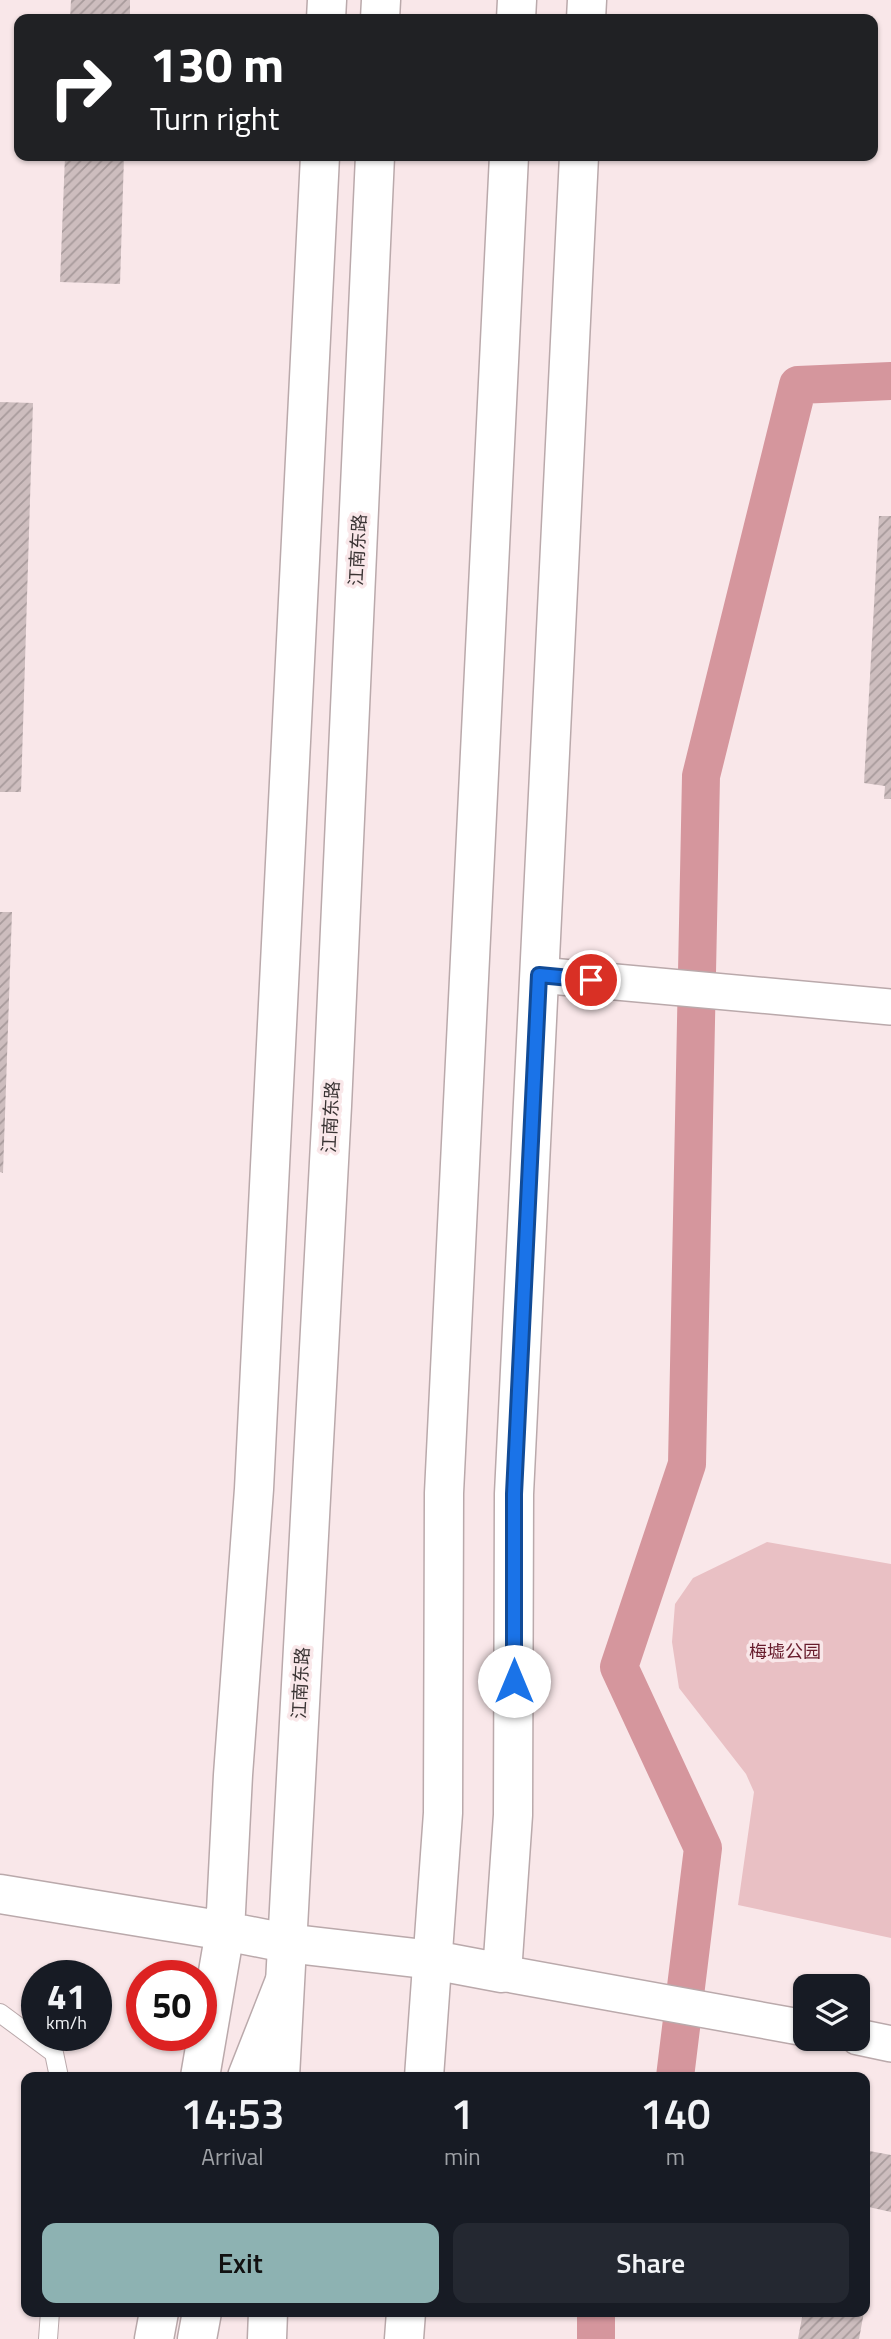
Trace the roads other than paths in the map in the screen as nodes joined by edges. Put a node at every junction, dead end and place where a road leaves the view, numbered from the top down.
1 (320, 161) edge
2 (375, 161) edge
3 (509, 161) edge
4 (579, 161) edge
5 (539, 975) junction
6 (891, 1007) edge
7 (0, 1894) edge
8 (225, 1931) junction
9 (286, 1943) junction
10 (433, 1960) junction
11 (502, 1973) junction
12 (284, 1983) junction
13 (0, 2013) edge
14 (793, 2026) edge
15 (870, 2039) edge
16 (891, 2043) edge
17 (58, 2072) edge
18 (201, 2072) edge
19 (249, 2072) edge
20 (280, 2072) edge
21 (424, 2072) edge
22 (50, 2317) edge
23 (158, 2317) edge
24 (201, 2317) edge
25 (268, 2317) edge
26 (406, 2317) edge
27 (48, 2339) edge
28 (154, 2339) edge
29 (197, 2339) edge
30 (267, 2339) edge
31 (404, 2339) edge

1 - 8 main road
2 - 9 main road, 江南东路
3 - 10 main road
4 - 5 main road
5 - 6 street
5 - 11 main road
7 - 8 main road
8 - 9 main road
8 - 18 main road
9 - 10 main road
9 - 12 main road, 江南东路
10 - 11 main road
10 - 21 main road
11 - 14 street
12 - 19 main road
12 - 20 main road, 江南东路
13 - 17 lane
15 - 16 street
22 - 27 lane
23 - 28 main road
24 - 29 main road
25 - 30 main road
26 - 31 main road

